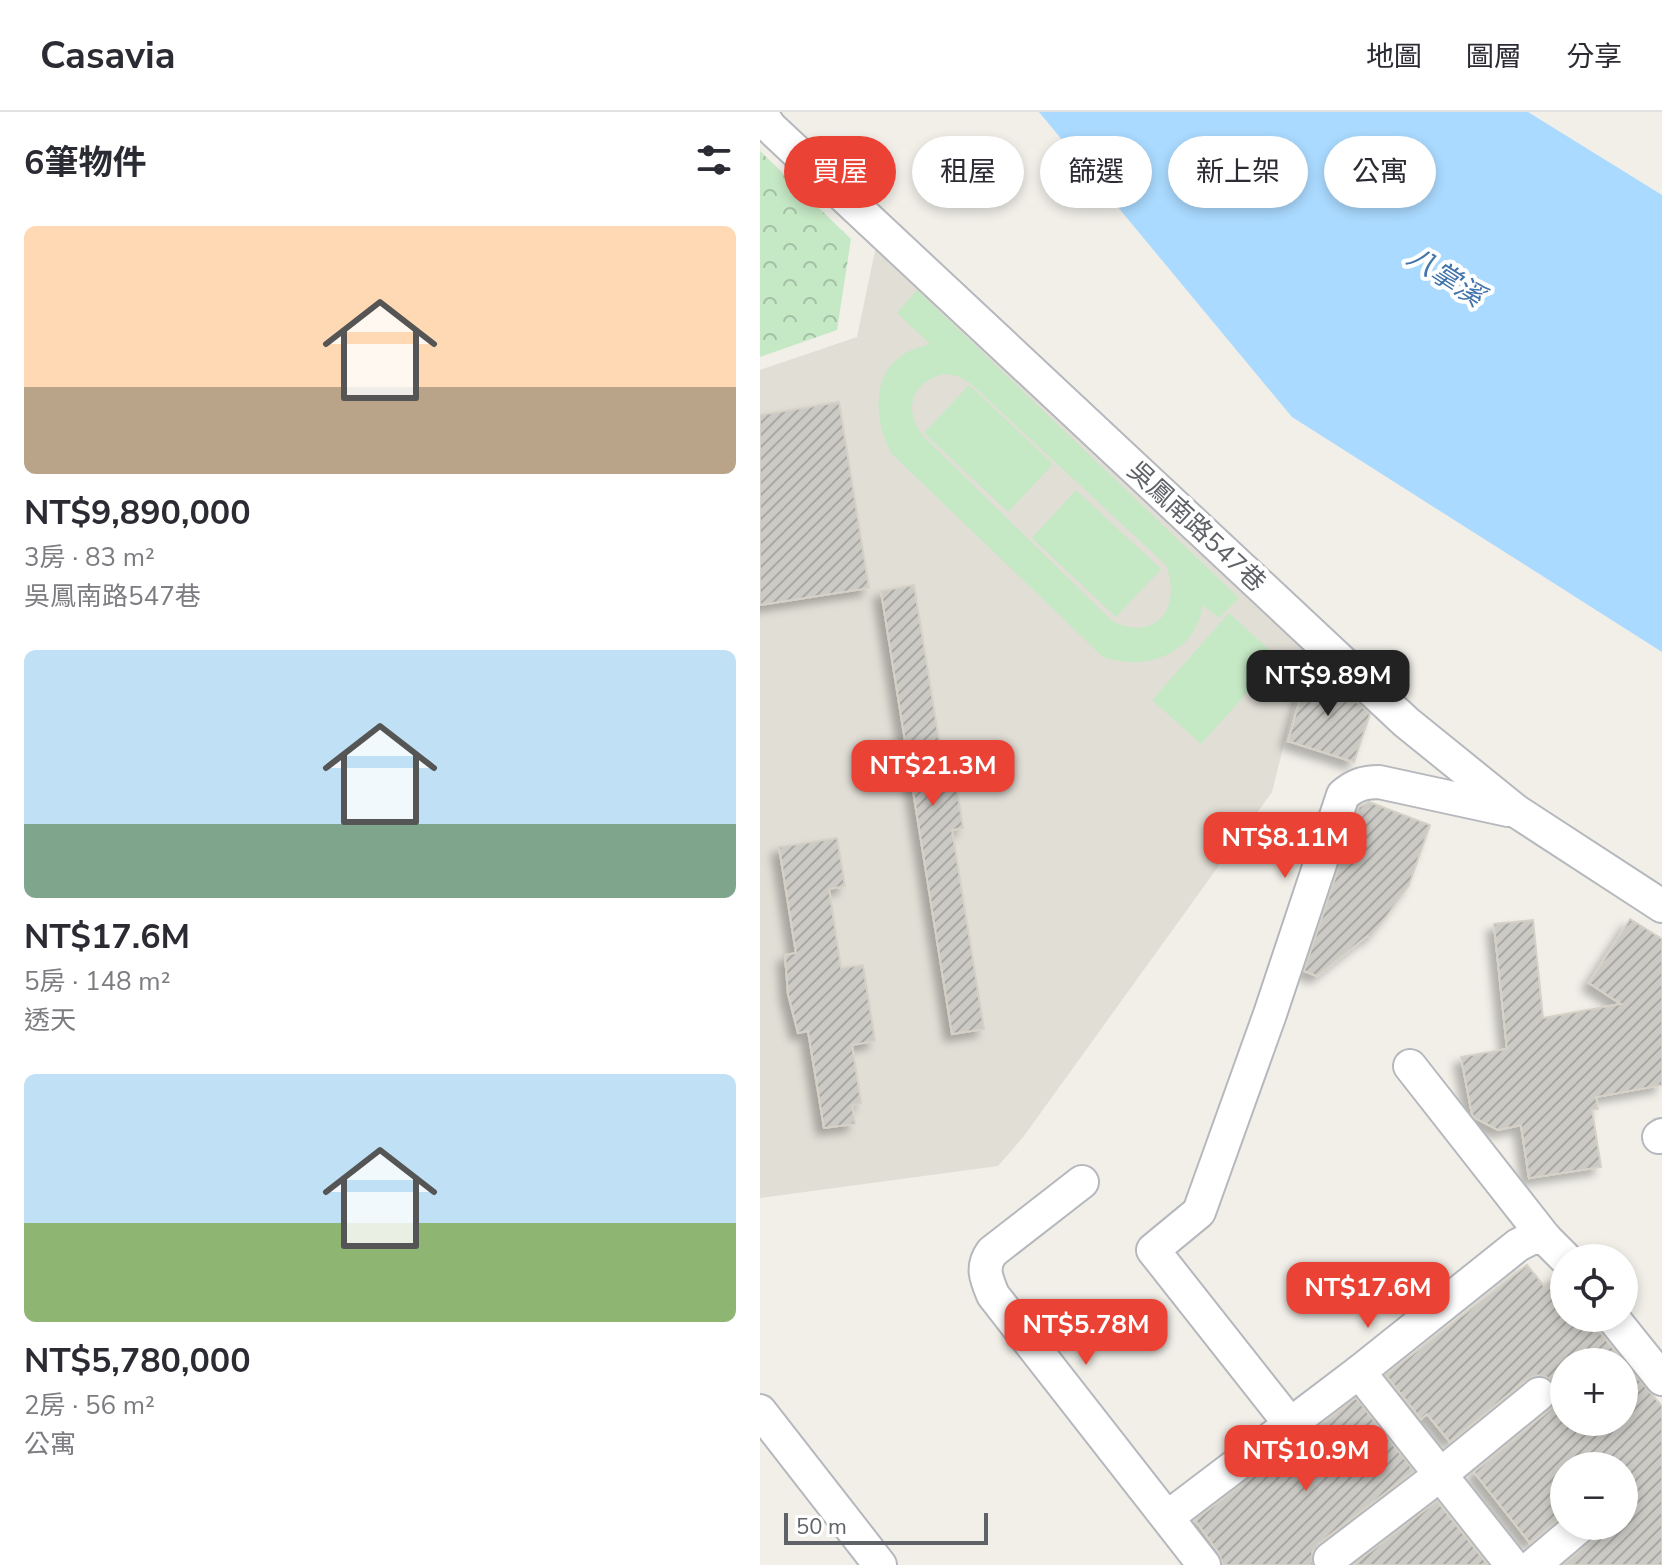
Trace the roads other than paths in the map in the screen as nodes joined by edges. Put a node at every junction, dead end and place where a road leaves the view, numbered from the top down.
1 (760, 112) edge
2 (1516, 811) junction
3 (1662, 906) edge
4 (1410, 1066) dead end
5 (1082, 1182) dead end
6 (1552, 1244) edge
7 (1550, 1246) edge
8 (1624, 1332) edge
9 (1359, 1372) junction
10 (1662, 1379) edge
11 (1539, 1394) dead end
12 (1291, 1425) junction
13 (765, 1427) edge
14 (1440, 1475) junction
15 (1169, 1516) junction
16 (1563, 1540) edge
17 (1330, 1559) dead end
18 (880, 1565) edge
19 (1204, 1565) edge
20 (1512, 1565) edge
21 (1534, 1565) edge

1 - 2 street, 吳鳳南路547巷
2 - 3 street, 吳鳳南路547巷
2 - 12 street
4 - 6 street
5 - 15 street
7 - 9 street
8 - 10 street
9 - 12 street
9 - 14 street
11 - 14 street
12 - 15 street
13 - 18 street
14 - 17 street
14 - 20 street
15 - 19 street
16 - 21 street

